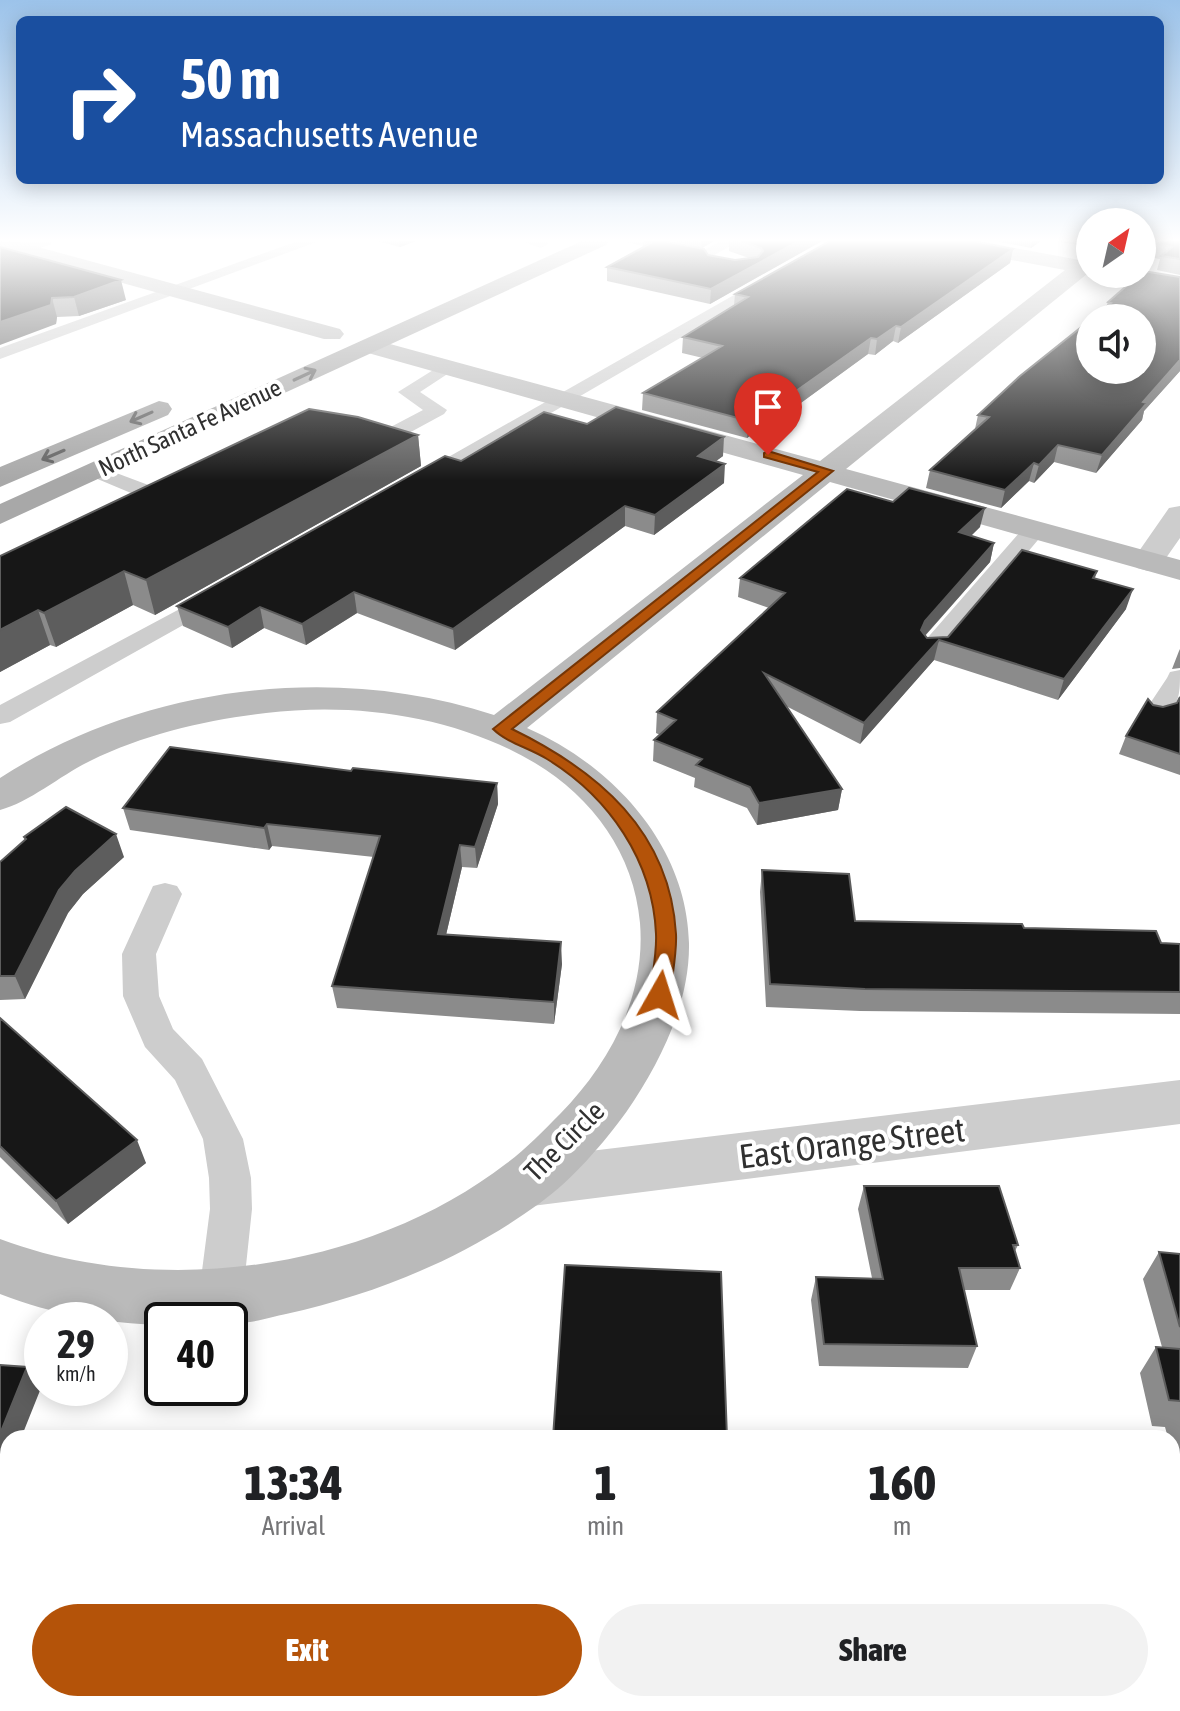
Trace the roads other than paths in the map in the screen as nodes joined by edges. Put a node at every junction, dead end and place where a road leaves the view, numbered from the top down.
1 (89, 321) edge
2 (284, 321) edge
3 (398, 321) edge
4 (699, 321) edge
5 (1018, 321) edge
6 (332, 334) junction
7 (365, 334) junction
8 (293, 350) dead end
9 (0, 354) edge
10 (446, 367) junction
11 (562, 398) junction
12 (174, 403) dead end
13 (336, 431) edge
14 (95, 471) junction
15 (827, 471) junction
16 (0, 478) edge
17 (398, 492) edge
18 (0, 515) edge
19 (1180, 515) edge
20 (121, 524) edge
21 (1035, 529) junction
22 (1148, 561) junction
23 (1180, 570) edge
24 (233, 586) edge
25 (932, 649) edge
26 (1180, 678) edge
27 (1157, 714) edge
28 (0, 716) edge
29 (501, 729) junction
30 (5, 786) edge
31 (165, 894) dead end
32 (1180, 1102) edge
33 (524, 1183) junction
34 (0, 1266) edge
35 (221, 1294) junction

1 - 9 lane
2 - 6 street
3 - 7 main road, North Santa Fe Avenue
4 - 11 lane
5 - 15 street
6 - 7 main road, North Santa Fe Avenue
6 - 8 main road, North Santa Fe Avenue
7 - 10 street
14 -> 7 main road, North Santa Fe Avenue
10 - 11 street
10 - 13 lane
11 - 15 street
11 - 17 lane
12 -> 16 main road, North Santa Fe Avenue
14 - 18 main road, North Santa Fe Avenue
14 - 20 lane
15 - 21 street
15 - 29 street
19 - 22 street
21 - 22 street
21 - 25 lane
22 - 23 street
24 - 28 lane
26 - 27 lane
29 - 30 street, The Circle
29 - 33 street, The Circle
31 - 35 lane
32 - 33 street, East Orange Street
33 - 35 street, The Circle
34 - 35 street, The Circle

